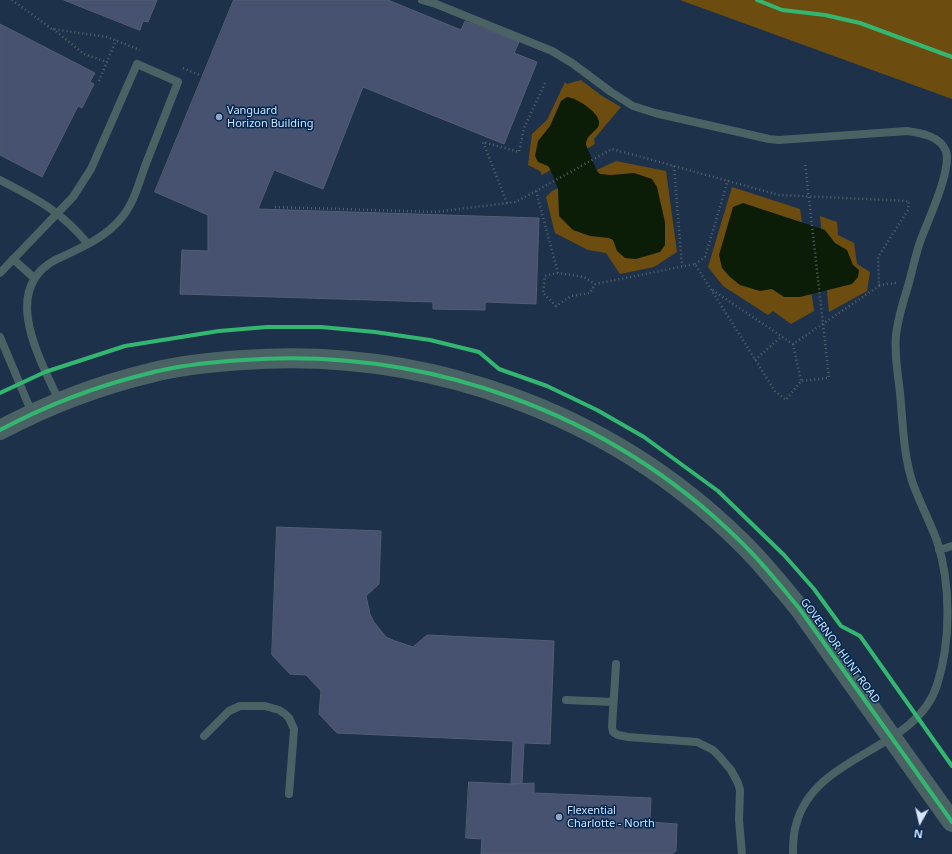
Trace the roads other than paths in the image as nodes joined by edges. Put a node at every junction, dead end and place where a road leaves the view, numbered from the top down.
1 (422, 0) edge
2 (0, 180) edge
3 (58, 213) junction
4 (88, 244) junction
5 (13, 259) junction
6 (0, 273) edge
7 (34, 277) junction
8 (0, 337) edge
9 (58, 401) junction
10 (32, 413) junction
11 (0, 430) edge
12 (952, 546) edge
13 (939, 550) junction
14 (616, 664) dead end
15 (566, 700) dead end
16 (613, 702) junction
17 (204, 736) dead end
18 (891, 738) junction
19 (289, 794) dead end
20 (952, 822) edge
21 (742, 854) edge
22 (793, 854) edge

1 - 13 lane
2 - 3 lane
3 - 4 lane
3 - 4 lane
3 - 5 lane
4 - 7 lane
5 - 6 lane
5 - 7 lane
7 - 9 lane
8 - 10 lane
9 - 10 street, GOVERNOR HUNT ROAD
9 - 18 street, GOVERNOR HUNT ROAD
10 - 11 street, GOVERNOR HUNT ROAD
12 - 13 lane
13 - 18 lane
14 - 16 lane
15 - 16 lane
16 - 21 lane
17 - 19 lane
18 - 20 street, GOVERNOR HUNT ROAD
18 - 22 lane

